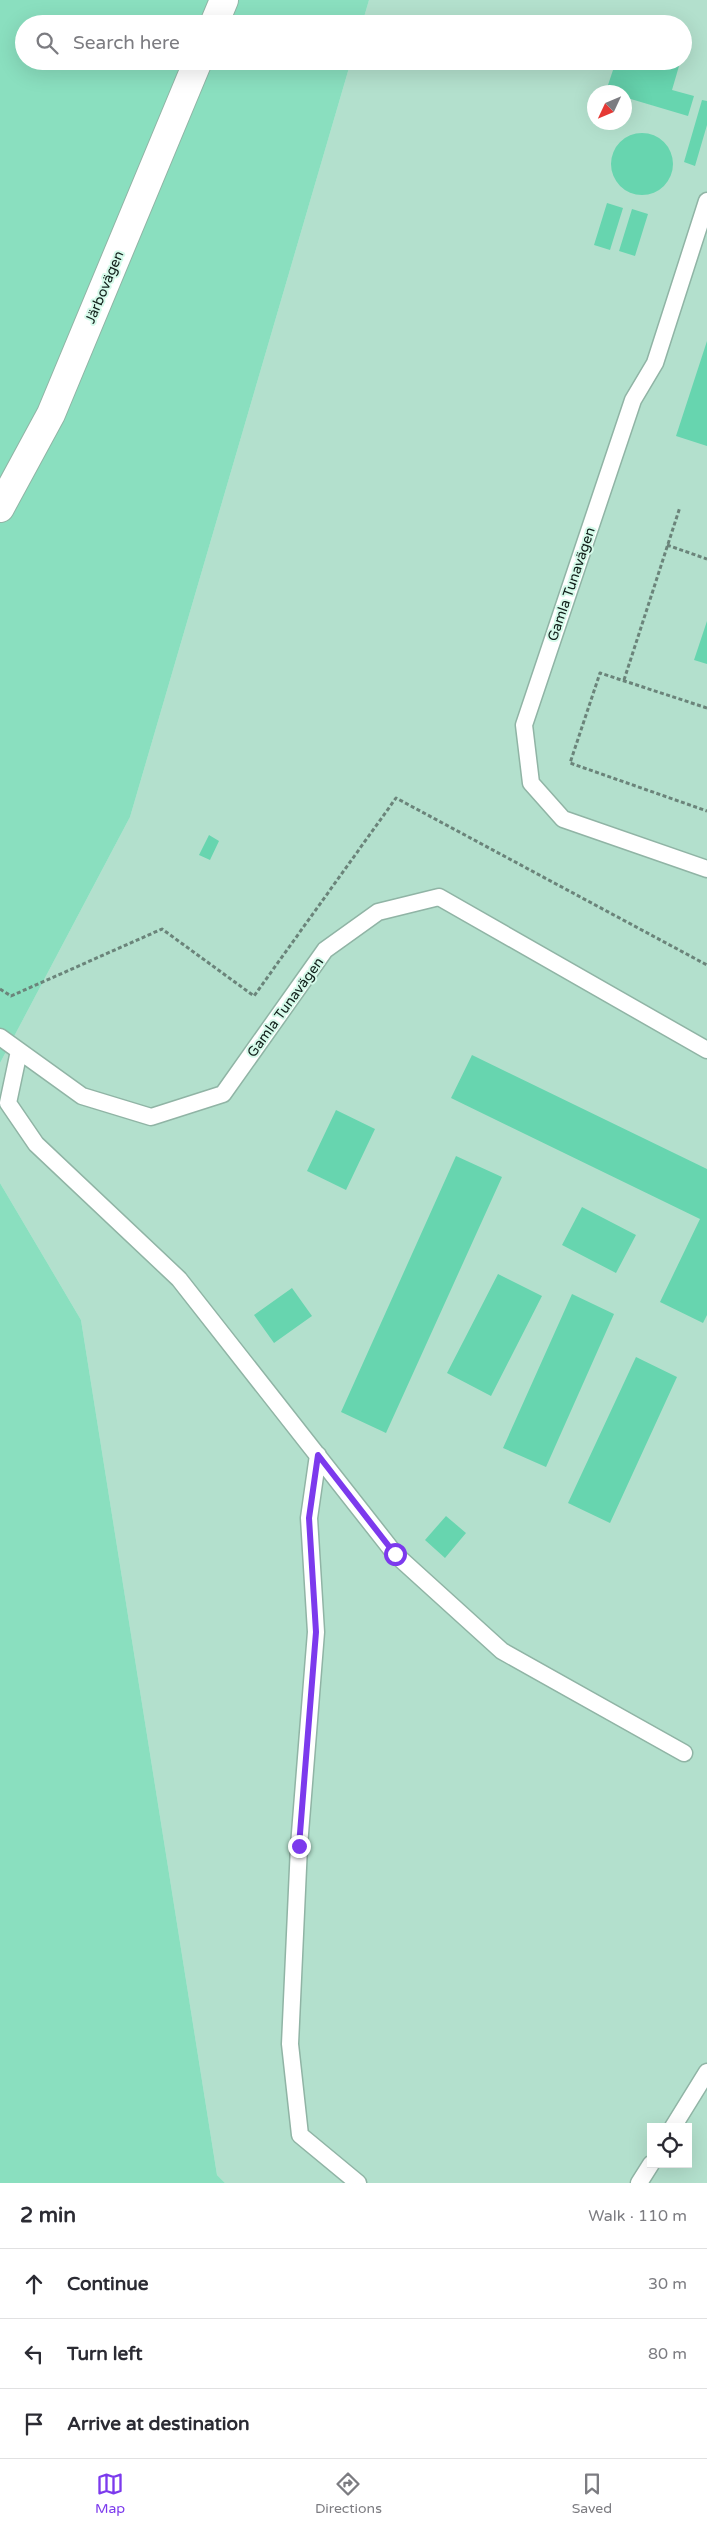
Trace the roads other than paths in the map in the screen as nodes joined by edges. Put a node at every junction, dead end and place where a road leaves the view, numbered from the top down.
1 (224, 0) edge
2 (218, 15) edge
3 (194, 70) edge
4 (707, 201) edge
5 (0, 508) edge
6 (707, 869) edge
7 (0, 1037) edge
8 (707, 1050) edge
9 (19, 1051) junction
10 (318, 1455) junction
11 (684, 1753) dead end
12 (707, 2072) edge
13 (675, 2123) edge
14 (648, 2168) edge
15 (358, 2183) edge
16 (639, 2183) edge

1 - 2 main road
3 - 5 main road, Järbovägen
4 - 6 lane, Gamla Tunavägen
7 - 9 lane, Gamla Tunavägen
8 - 9 lane, Gamla Tunavägen
9 - 10 lane
10 - 11 lane
10 - 15 lane
12 - 13 lane
14 - 16 lane

